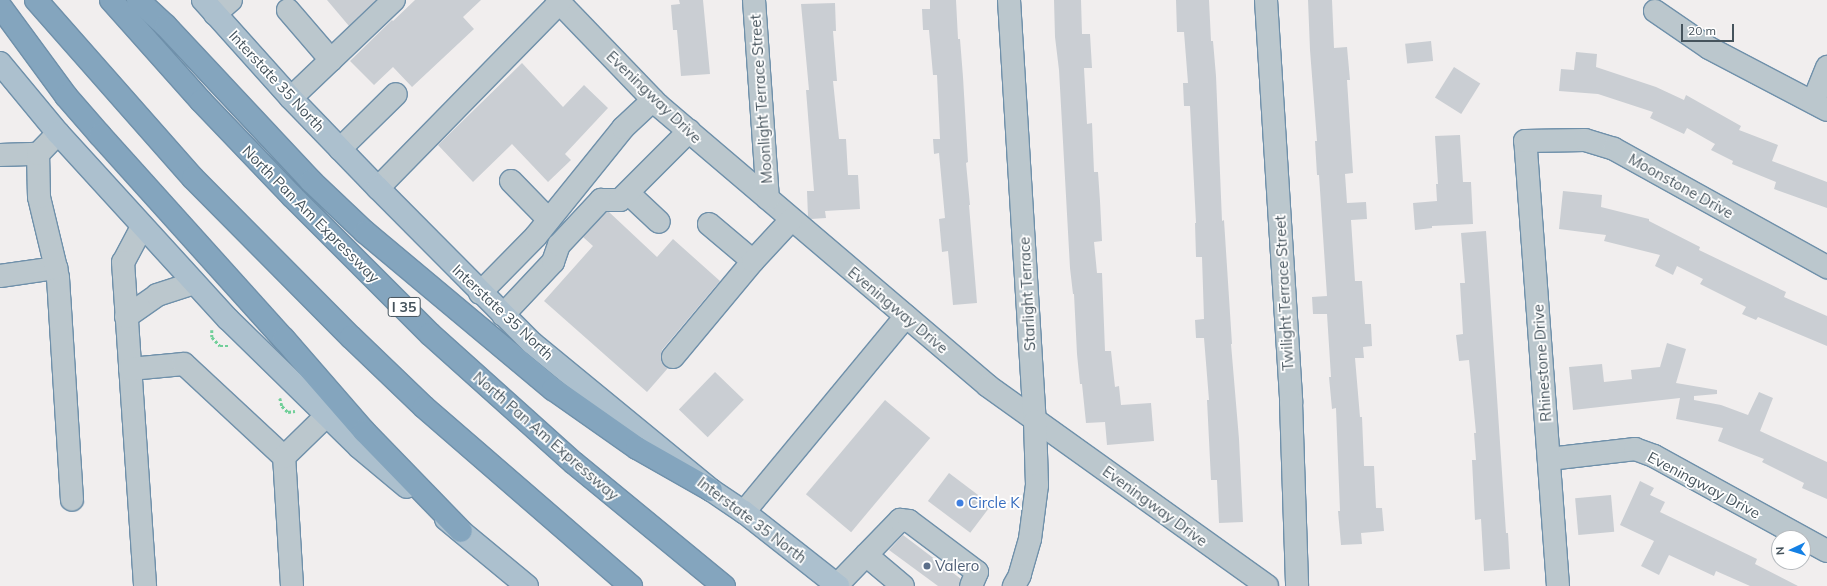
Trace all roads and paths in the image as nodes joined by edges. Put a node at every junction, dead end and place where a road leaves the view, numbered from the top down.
1 (36, 0) edge
2 (111, 0) edge
3 (138, 0) edge
4 (394, 0) edge
5 (754, 0) edge
6 (1010, 0) edge
7 (1266, 0) edge
8 (558, 1) edge
9 (217, 5) edge
10 (0, 6) edge
11 (288, 10) dead end
12 (1655, 11) dead end
13 (331, 60) junction
14 (0, 63) edge
15 (1827, 67) edge
16 (396, 94) dead end
17 (291, 98) junction
18 (653, 100) junction
19 (1820, 106) edge
20 (689, 131) junction
21 (58, 134) junction
22 (1525, 141) joint
23 (340, 149) junction
24 (38, 154) junction
25 (0, 155) edge
26 (511, 181) dead end
27 (378, 188) junction
28 (628, 193) junction
29 (768, 199) junction
30 (549, 220) junction
31 (791, 220) junction
32 (659, 222) dead end
33 (709, 224) dead end
34 (142, 227) junction
35 (753, 261) junction
36 (1827, 267) edge
37 (56, 268) junction
38 (0, 276) edge
39 (194, 283) junction
40 (480, 293) junction
41 (503, 315) junction
42 (906, 316) junction
43 (126, 318) junction
44 (673, 357) dead end
45 (130, 369) junction
46 (327, 415) junction
47 (1035, 421) junction
48 (284, 458) junction
49 (1549, 459) junction
50 (711, 490) junction
51 (72, 500) dead end
52 (744, 512) junction
53 (461, 531) junction
54 (1827, 551) edge
55 (866, 555) junction
56 (145, 586) edge
57 (292, 586) edge
58 (526, 586) edge
59 (631, 586) edge
60 (724, 586) edge
61 (838, 586) edge
62 (903, 586) edge
63 (971, 586) edge
64 (1014, 586) edge
65 (1267, 586) edge
66 (1297, 586) edge
67 (1558, 586) edge

1 - 59 highway
2 - 60 highway, North Pan Am Expressway / I 35
3 - 50 highway
4 - 13 street
5 - 29 street, Moonlight Terrace Street
6 - 47 street, Starlight Terrace
7 - 66 street, Twilight Terrace Street
8 - 18 street, Eveningway Drive
8 - 27 street
9 - 17 main road, Interstate 35 North
10 - 53 highway
11 - 13 street
12 - 19 street
13 - 17 street
14 - 21 main road
15 - 19 street
16 - 23 street
17 - 23 main road, Interstate 35 North
18 - 20 street, Eveningway Drive
18 - 30 street
20 - 28 street
20 - 29 street, Eveningway Drive
21 - 24 street
21 - 34 main road
22 - 36 street, Moonstone Drive
22 - 49 street, Rhinestone Drive
23 - 27 main road, Interstate 35 North
24 - 25 street
24 - 37 street
26 - 30 street
27 - 40 main road, Interstate 35 North
28 - 32 street
28 - 41 street
29 - 31 street, Eveningway Drive
30 - 40 street
31 - 35 street
31 - 42 street, Eveningway Drive
33 - 35 street
34 - 39 main road
34 - 43 street
35 - 44 street
37 - 38 street
37 - 51 street
39 - 43 street
39 - 46 main road
40 - 41 main road, Interstate 35 North
41 - 50 main road, Interstate 35 North
42 - 47 street, Eveningway Drive
42 - 52 street
43 - 45 street
45 - 48 street
45 - 56 street
46 - 48 street
46 - 53 main road
47 - 64 street, Starlight Terrace
47 - 65 street, Eveningway Drive
48 - 57 street
49 - 54 street, Eveningway Drive
49 - 67 street, Rhinestone Drive
50 - 52 main road, Interstate 35 North
52 - 61 main road, Interstate 35 North
53 - 58 main road
55 - 61 street
55 - 62 street
55 - 63 street

